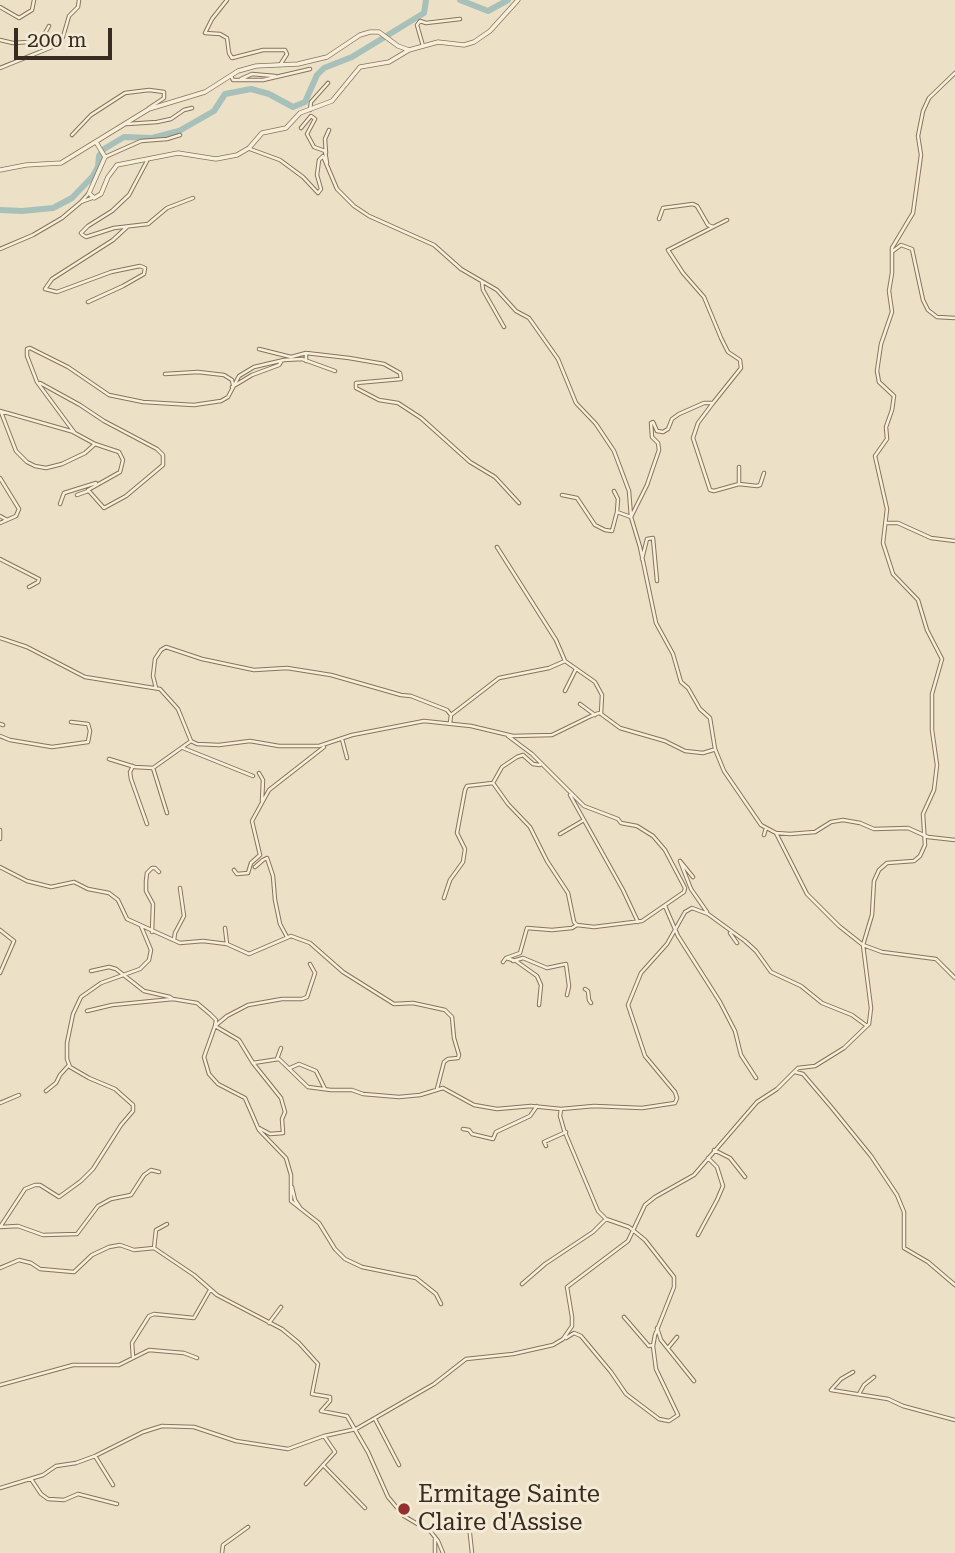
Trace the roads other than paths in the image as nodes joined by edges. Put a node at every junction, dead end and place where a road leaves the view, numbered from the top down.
1 (34, 0) edge
2 (79, 0) edge
3 (228, 0) edge
4 (518, 0) edge
5 (0, 7) edge
6 (460, 19) dead end
7 (49, 26) dead end
8 (0, 40) edge
9 (423, 46) junction
10 (409, 50) junction
11 (280, 66) junction
12 (0, 68) edge
13 (310, 69) dead end
14 (955, 72) edge
15 (231, 76) junction
16 (328, 83) dead end
17 (192, 108) dead end
18 (149, 109) junction
19 (310, 110) junction
20 (124, 124) junction
21 (301, 128) dead end
22 (329, 130) dead end
23 (72, 135) dead end
24 (180, 135) dead end
25 (96, 142) junction
26 (249, 148) junction
27 (326, 153) junction
28 (104, 155) junction
29 (147, 161) junction
30 (327, 168) junction
31 (0, 170) edge
32 (89, 193) junction
33 (92, 198) junction
34 (193, 198) dead end
35 (81, 202) junction
36 (659, 219) dead end
37 (727, 220) dead end
38 (127, 227) junction
39 (713, 227) junction
40 (0, 249) edge
41 (891, 253) junction
42 (482, 282) junction
43 (88, 302) dead end
44 (955, 318) edge
45 (504, 327) dead end
46 (259, 349) dead end
47 (306, 353) junction
48 (282, 361) junction
49 (306, 361) junction
50 (335, 371) dead end
51 (165, 374) dead end
52 (37, 382) junction
53 (233, 386) junction
54 (713, 403) junction
55 (1, 411) edge
56 (73, 432) junction
57 (95, 444) junction
58 (739, 467) dead end
59 (764, 474) dead end
60 (0, 478) edge
61 (96, 483) junction
62 (739, 484) junction
63 (88, 491) junction
64 (614, 491) dead end
65 (77, 495) dead end
66 (562, 495) dead end
67 (519, 503) dead end
68 (60, 505) dead end
69 (617, 512) junction
70 (0, 516) edge
71 (631, 517) junction
72 (7, 520) junction
73 (0, 523) edge
74 (887, 523) junction
75 (955, 541) edge
76 (497, 547) dead end
77 (0, 559) edge
78 (642, 559) junction
79 (657, 581) dead end
80 (29, 587) dead end
81 (0, 638) edge
82 (561, 652) junction
83 (565, 661) junction
84 (556, 664) junction
85 (576, 669) junction
86 (156, 688) junction
87 (565, 691) dead end
88 (580, 704) dead end
89 (601, 714) junction
90 (451, 715) junction
91 (595, 715) junction
92 (71, 722) dead end
93 (450, 723) junction
94 (505, 734) junction
95 (0, 736) edge
96 (342, 739) junction
97 (191, 741) junction
98 (327, 745) junction
99 (183, 747) junction
100 (715, 749) junction
101 (347, 758) dead end
102 (109, 759) dead end
103 (541, 764) junction
104 (133, 766) junction
105 (153, 768) junction
106 (259, 773) dead end
107 (253, 776) dead end
108 (493, 783) junction
109 (568, 792) junction
110 (261, 802) junction
111 (167, 813) dead end
112 (584, 820) junction
113 (147, 824) dead end
114 (766, 828) junction
115 (0, 830) edge
116 (776, 833) junction
117 (924, 833) junction
118 (560, 834) dead end
119 (764, 835) dead end
120 (0, 839) edge
121 (940, 839) junction
122 (955, 840) edge
123 (925, 845) junction
124 (0, 867) edge
125 (255, 867) dead end
126 (234, 870) dead end
127 (159, 872) dead end
128 (693, 877) dead end
129 (180, 888) dead end
130 (444, 898) dead end
131 (664, 905) junction
132 (709, 915) junction
133 (638, 922) junction
134 (577, 925) junction
135 (141, 926) junction
136 (225, 928) dead end
137 (726, 928) junction
138 (675, 929) junction
139 (0, 930) edge
140 (152, 932) junction
141 (287, 937) junction
142 (174, 940) junction
143 (737, 943) dead end
144 (227, 944) junction
145 (863, 945) junction
146 (513, 961) junction
147 (310, 964) dead end
148 (91, 971) dead end
149 (0, 973) edge
150 (126, 975) junction
151 (955, 978) edge
152 (585, 989) dead end
153 (567, 995) dead end
154 (173, 999) junction
155 (591, 1003) dead end
156 (539, 1005) dead end
157 (87, 1011) dead end
158 (215, 1026) junction
159 (867, 1026) junction
160 (281, 1048) dead end
161 (277, 1059) junction
162 (253, 1063) junction
163 (69, 1065) junction
164 (290, 1068) junction
165 (795, 1072) junction
166 (756, 1078) dead end
167 (325, 1088) junction
168 (437, 1089) junction
169 (46, 1091) dead end
170 (19, 1095) dead end
171 (0, 1103) edge
172 (537, 1106) junction
173 (561, 1109) junction
174 (258, 1127) junction
175 (463, 1129) dead end
176 (566, 1132) junction
177 (547, 1146) dead end
178 (714, 1150) junction
179 (708, 1158) junction
180 (159, 1172) dead end
181 (745, 1177) dead end
182 (606, 1219) junction
183 (167, 1224) dead end
184 (0, 1227) edge
185 (634, 1231) junction
186 (698, 1235) dead end
187 (154, 1248) junction
188 (0, 1268) edge
189 (522, 1284) dead end
190 (955, 1285) edge
191 (210, 1290) junction
192 (441, 1304) dead end
193 (281, 1307) dead end
194 (624, 1317) dead end
195 (269, 1323) junction
196 (657, 1328) junction
197 (677, 1337) dead end
198 (563, 1339) junction
199 (653, 1345) junction
200 (667, 1349) junction
201 (197, 1357) dead end
202 (134, 1358) junction
203 (853, 1372) dead end
204 (874, 1377) dead end
205 (694, 1381) dead end
206 (0, 1385) edge
207 (859, 1394) junction
208 (374, 1419) junction
209 (955, 1420) edge
210 (356, 1429) junction
211 (324, 1436) junction
212 (95, 1456) junction
213 (323, 1465) junction
214 (399, 1465) dead end
215 (31, 1479) junction
216 (306, 1484) dead end
217 (113, 1485) dead end
218 (0, 1488) edge
219 (117, 1504) dead end
220 (365, 1508) dead end
221 (469, 1525) dead end
222 (248, 1527) dead end
223 (434, 1536) junction
224 (222, 1553) edge
225 (435, 1553) edge
226 (443, 1553) edge
227 (472, 1553) edge

1 - 5 street
2 - 12 street
3 - 11 street
4 - 9 street
6 - 9 street
7 - 8 street
9 - 10 street
10 - 11 street
10 - 19 street
11 - 15 street
13 - 15 street
14 - 41 street
15 - 18 street
16 - 19 street
17 - 20 street
18 - 20 street
18 - 23 street
19 - 26 street
20 - 25 street
21 - 27 street
22 - 27 street
24 - 28 street
25 - 28 street
25 - 31 street
26 - 29 street
26 - 30 street
27 - 30 street
28 - 32 street
29 - 33 street
29 - 38 street
30 - 42 street
32 - 33 street
32 - 35 street
33 - 35 street
34 - 38 street
35 - 40 street
36 - 39 street
37 - 39 street
38 - 43 street
39 - 54 street
41 - 44 street
41 - 74 street
42 - 45 street
42 - 71 street
46 - 47 street
47 - 49 street
47 - 67 street
48 - 49 street
48 - 53 street
48 - 53 street
49 - 50 street
51 - 53 street
52 - 53 street
52 - 56 street
52 - 63 street
54 - 62 street
54 - 71 street
55 - 56 street
55 - 57 street
56 - 57 street
57 - 61 street
58 - 62 street
59 - 62 street
60 - 72 street
61 - 63 street
61 - 68 street
63 - 65 street
64 - 69 street
66 - 69 street
69 - 71 street
70 - 72 street
71 - 78 street
72 - 73 street
74 - 75 street
74 - 117 street
76 - 82 street
77 - 80 street
78 - 79 street
78 - 100 street
81 - 86 street
82 - 83 street
82 - 84 street
83 - 84 street
83 - 85 street
84 - 90 street
85 - 87 street
85 - 89 street
86 - 90 street
86 - 97 street
88 - 91 street
89 - 91 street
89 - 100 street
90 - 93 street
91 - 94 street
92 - 95 street
93 - 94 street
93 - 96 street
94 - 103 street
96 - 98 street
96 - 101 street
97 - 98 street
97 - 99 street
98 - 110 street
99 - 105 street
99 - 107 street
100 - 114 street
102 - 104 street
103 - 108 street
103 - 109 street
104 - 105 street
104 - 113 street
105 - 111 street
106 - 110 street
108 - 130 street
108 - 134 street
109 - 112 street
109 - 131 street
110 - 126 street
112 - 118 street
112 - 133 street
114 - 116 street
114 - 119 street
115 - 120 street
116 - 117 street
116 - 145 street
117 - 121 street
117 - 123 street
121 - 122 street
121 - 123 street
123 - 145 street
124 - 135 street
125 - 141 street
127 - 140 street
128 - 132 street
129 - 142 street
131 - 133 street
131 - 138 street
132 - 137 street
132 - 138 street
133 - 134 street
134 - 146 street
135 - 140 street
135 - 150 street
136 - 144 street
137 - 143 street
137 - 159 street
138 - 166 street
138 - 173 street
139 - 149 street
140 - 142 street
141 - 144 street
141 - 168 street
142 - 144 street
145 - 151 street
145 - 159 street
146 - 153 street
146 - 156 street
147 - 158 street
148 - 150 street
150 - 154 street
150 - 163 street
152 - 155 street
154 - 157 street
154 - 158 street
158 - 162 street
158 - 174 street
159 - 165 street
160 - 161 street
161 - 162 street
161 - 164 street
162 - 174 street
163 - 169 street
163 - 184 street
164 - 167 street
164 - 167 street
165 - 178 street
165 - 190 street
167 - 168 street
168 - 172 street
170 - 171 street
172 - 173 street
172 - 175 street
173 - 176 street
174 - 192 street
176 - 177 street
176 - 182 street
178 - 179 street
178 - 181 street
179 - 185 street
179 - 186 street
180 - 184 street
182 - 185 street
182 - 189 street
183 - 187 street
185 - 196 street
185 - 198 street
187 - 188 street
187 - 191 street
191 - 195 street
191 - 202 street
193 - 195 street
194 - 199 street
195 - 210 street
196 - 199 street
196 - 200 street
197 - 200 street
198 - 199 street
198 - 208 street
200 - 205 street
201 - 202 street
202 - 206 street
203 - 207 street
204 - 207 street
207 - 209 street
208 - 210 street
208 - 214 street
210 - 211 street
210 - 223 street
211 - 212 street
211 - 213 street
212 - 215 street
212 - 217 street
213 - 216 street
213 - 220 street
215 - 218 street
215 - 219 street
221 - 227 street
222 - 224 street
223 - 225 street
223 - 226 street

